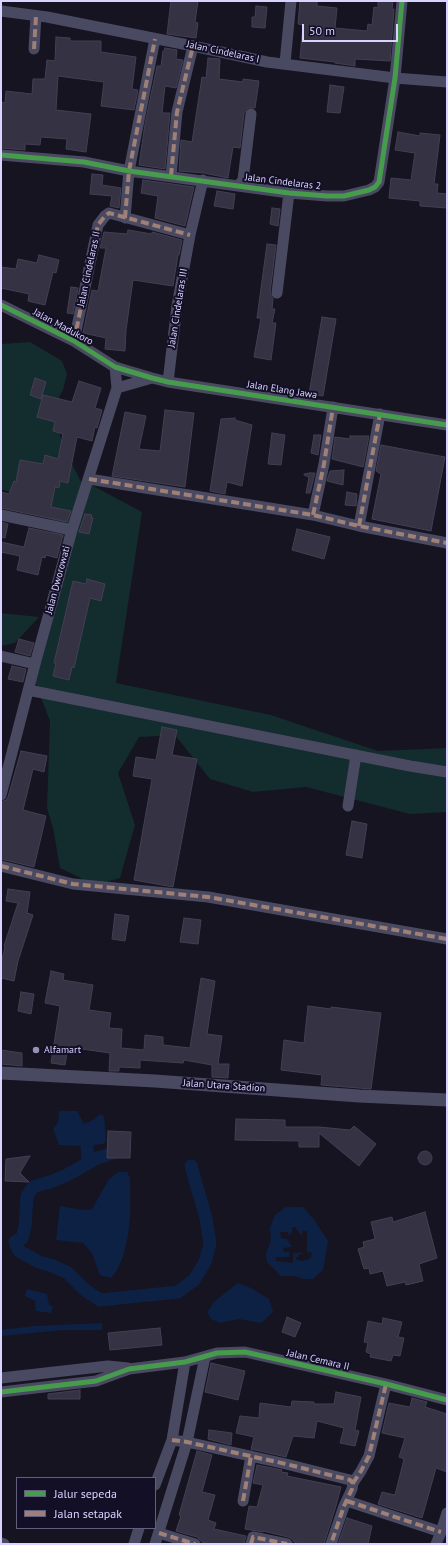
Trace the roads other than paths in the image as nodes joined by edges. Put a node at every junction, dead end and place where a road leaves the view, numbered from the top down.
1 (291, 1) edge
2 (402, 1) edge
3 (1, 11) edge
4 (36, 16) junction
5 (155, 39) junction
6 (193, 46) junction
7 (34, 49) dead end
8 (285, 63) junction
9 (394, 78) junction
10 (447, 82) edge
11 (251, 114) dead end
12 (1, 155) edge
13 (129, 171) junction
14 (171, 176) junction
15 (203, 180) junction
16 (238, 186) junction
17 (289, 193) junction
18 (126, 218) junction
19 (190, 235) junction
20 (277, 293) dead end
21 (1, 305) edge
22 (74, 341) junction
23 (115, 367) junction
24 (152, 378) junction
25 (168, 382) junction
26 (117, 388) junction
27 (333, 407) junction
28 (380, 414) junction
29 (447, 425) edge
30 (89, 479) junction
31 (1, 515) edge
32 (313, 515) junction
33 (359, 526) junction
34 (72, 530) junction
35 (447, 543) edge
36 (1, 656) edge
37 (35, 664) junction
38 (28, 690) junction
39 (356, 755) junction
40 (447, 772) edge
41 (1, 795) edge
42 (348, 806) dead end
43 (1, 866) edge
44 (447, 939) edge
45 (1, 1073) edge
46 (447, 1100) edge
47 (205, 1357) junction
48 (185, 1362) junction
49 (130, 1369) junction
50 (1, 1378) edge
51 (386, 1384) junction
52 (1, 1392) edge
53 (447, 1400) edge
54 (172, 1440) junction
55 (187, 1442) junction
56 (251, 1456) junction
57 (156, 1482) edge
58 (353, 1483) junction
59 (346, 1500) junction
60 (243, 1501) dead end
61 (447, 1513) edge
62 (139, 1529) edge
63 (441, 1532) junction
64 (157, 1539) edge
65 (1, 1543) edge
66 (4, 1544) edge
67 (134, 1544) edge
68 (195, 1544) edge
69 (250, 1544) edge
70 (286, 1544) edge
71 (331, 1544) edge
72 (436, 1544) edge

1 - 8 street
2 - 9 street, Jalan Cindelaras 2
3 - 4 street, Jalan Cindelaras I
4 - 5 street, Jalan Cindelaras I
4 - 7 street
5 - 6 street, Jalan Cindelaras I
5 - 13 street
6 - 8 street, Jalan Cindelaras I
6 - 14 street
8 - 9 street, Jalan Cindelaras I
9 - 10 street, Jalan Cindelaras I
9 - 17 street, Jalan Cindelaras 2
11 - 16 street
12 - 13 street, Jalan Cindelaras 2
13 - 14 street, Jalan Cindelaras 2
13 - 18 street
14 - 15 street, Jalan Cindelaras 2
15 - 16 street, Jalan Cindelaras 2
15 - 19 street, Jalan Cindelaras III
16 - 17 street, Jalan Cindelaras 2
17 - 20 street
18 - 19 street, Jalan Cindelaras II
18 - 22 street, Jalan Cindelaras II
19 - 25 street, Jalan Cindelaras III
21 - 22 street, Jalan Madukoro
22 - 23 street, Jalan Madukoro
23 - 24 street, Jalan Elang Jawa
23 - 26 street, Jalan Dworowati
24 - 25 street, Jalan Elang Jawa
24 - 26 street
25 - 27 street, Jalan Elang Jawa
26 - 30 street, Jalan Dworowati
27 - 28 street, Jalan Elang Jawa
27 - 32 street
28 - 29 street, Jalan Elang Jawa
28 - 33 street
30 - 32 street
30 - 34 street, Jalan Dworowati
31 - 34 street
32 - 33 street
33 - 35 street
34 - 37 street, Jalan Dworowati
36 - 37 street
37 - 38 street, Jalan Dworowati
38 - 39 street
38 - 41 street, Jalan Dworowati
39 - 40 street
39 - 42 street
43 - 44 street
45 - 46 street, Jalan Utara Stadion
47 - 48 street, Jalan Cemara II
47 - 51 street, Jalan Cemara II
47 - 55 street
48 - 49 street, Jalan Cemara II
48 - 54 street
49 - 50 street
49 - 52 street
51 - 53 street, Jalan Cemara II
51 - 58 street
54 - 55 street
54 - 57 street
55 - 56 street
55 - 64 street
56 - 58 street
56 - 60 street
58 - 59 street
59 - 63 street
59 - 71 street
61 - 63 street
62 - 67 street
63 - 72 street
64 - 68 street
65 - 66 street
69 - 70 street

